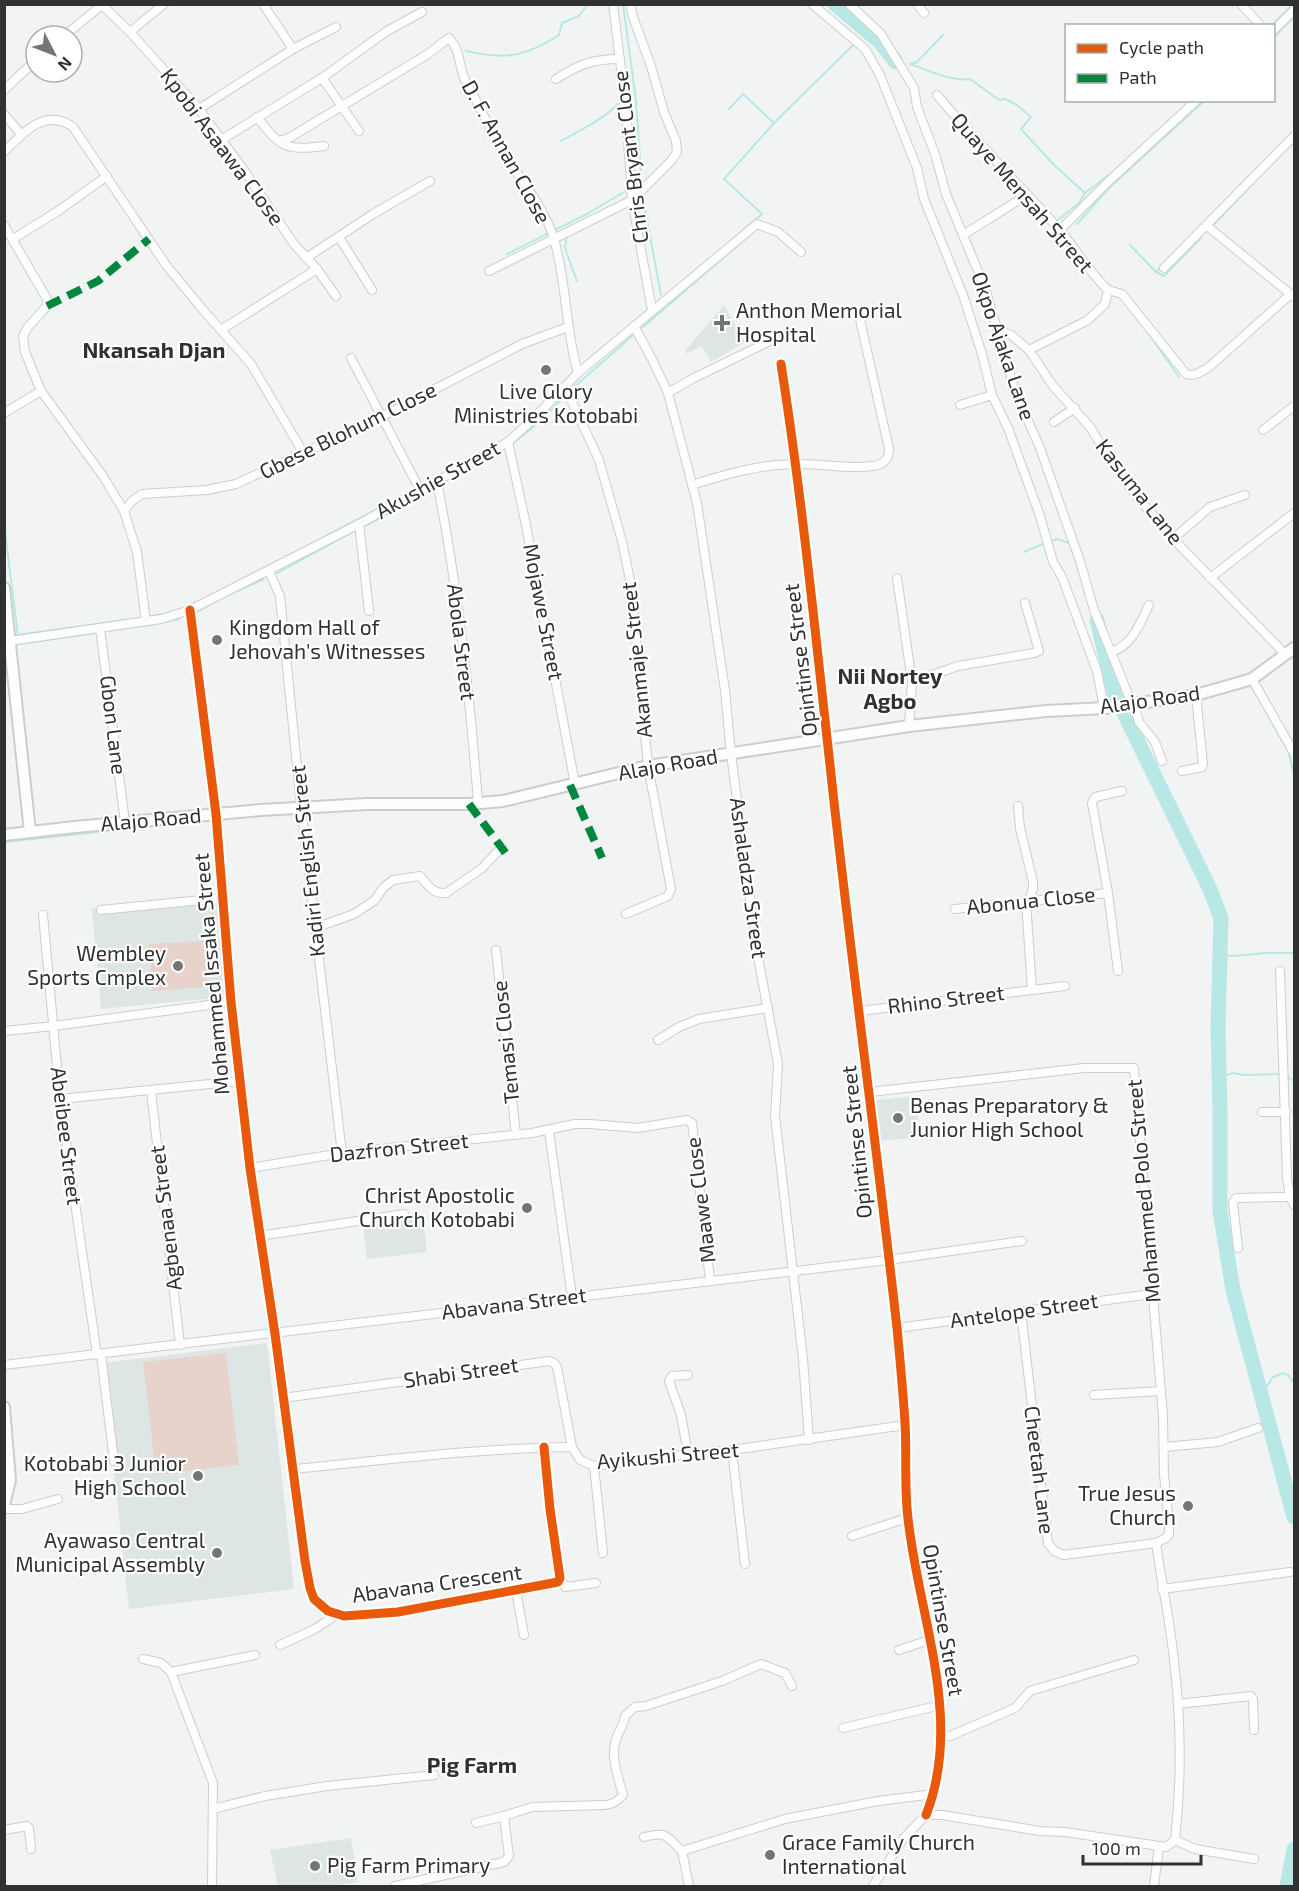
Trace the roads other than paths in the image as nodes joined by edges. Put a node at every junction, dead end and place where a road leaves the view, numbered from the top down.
1 (164, 4) edge
2 (263, 4) edge
3 (613, 4) edge
4 (630, 4) edge
5 (812, 4) edge
6 (917, 4) edge
7 (1241, 4) edge
8 (101, 5) edge
9 (854, 6) edge
10 (1294, 10) edge
11 (422, 12) dead end
12 (924, 13) dead end
13 (78, 24) edge
14 (1259, 24) edge
15 (336, 27) dead end
16 (1275, 29) edge
17 (130, 32) junction
18 (294, 49) junction
19 (619, 59) junction
20 (24, 71) edge
21 (322, 78) junction
22 (556, 80) dead end
23 (4, 90) edge
24 (938, 95) dead end
25 (1195, 102) edge
26 (342, 106) junction
27 (199, 109) junction
28 (4, 114) edge
29 (257, 117) junction
30 (359, 131) dead end
31 (21, 134) junction
32 (1294, 136) edge
33 (221, 140) junction
34 (279, 141) junction
35 (324, 146) dead end
36 (4, 152) edge
37 (107, 176) junction
38 (430, 181) dead end
39 (1027, 195) junction
40 (632, 200) junction
41 (4, 225) edge
42 (1207, 226) junction
43 (1060, 230) junction
44 (963, 235) junction
45 (339, 237) junction
46 (554, 237) junction
47 (13, 239) junction
48 (801, 252) dead end
49 (306, 258) junction
50 (1164, 268) dead end
51 (317, 269) junction
52 (489, 271) dead end
53 (372, 290) dead end
54 (1108, 290) junction
55 (336, 296) dead end
56 (1293, 296) edge
57 (652, 310) junction
58 (859, 315) dead end
59 (634, 326) junction
60 (568, 327) junction
61 (997, 329) junction
62 (221, 330) junction
63 (772, 340) dead end
64 (1029, 350) junction
65 (351, 358) dead end
66 (781, 364) dead end
67 (578, 373) junction
68 (565, 387) junction
69 (41, 391) junction
70 (668, 393) junction
71 (992, 394) junction
72 (960, 405) dead end
73 (1294, 406) edge
74 (1075, 408) junction
75 (4, 413) edge
76 (383, 416) junction
77 (1054, 422) dead end
78 (1263, 430) dead end
79 (508, 442) junction
80 (304, 454) junction
81 (797, 464) junction
82 (436, 482) junction
83 (692, 485) junction
84 (420, 490) junction
85 (1245, 495) dead end
86 (124, 511) junction
87 (1294, 513) edge
88 (358, 524) junction
89 (1174, 538) junction
90 (269, 571) junction
91 (897, 578) dead end
92 (1210, 578) junction
93 (4, 588) edge
94 (1025, 603) dead end
95 (1149, 605) dead end
96 (190, 610) junction
97 (369, 611) dead end
98 (146, 621) junction
99 (100, 628) junction
100 (10, 641) junction
101 (1290, 651) edge
102 (1112, 652) junction
103 (1252, 679) junction
104 (912, 682) junction
105 (1196, 695) junction
106 (1132, 704) junction
107 (1105, 708) junction
108 (909, 726) junction
109 (828, 738) junction
110 (1294, 753) edge
111 (731, 754) junction
112 (1162, 761) dead end
113 (648, 766) junction
114 (1182, 771) dead end
115 (575, 784) junction
116 (1122, 791) dead end
117 (478, 803) junction
118 (1018, 806) dead end
119 (301, 807) junction
120 (216, 814) junction
121 (125, 822) junction
122 (30, 832) junction
123 (4, 836) edge
124 (502, 847) dead end
125 (1108, 893) junction
126 (222, 898) junction
127 (1027, 901) junction
128 (955, 909) dead end
129 (101, 910) dead end
130 (626, 914) dead end
131 (43, 915) dead end
132 (315, 928) junction
133 (496, 950) dead end
134 (1118, 971) dead end
135 (1280, 971) dead end
136 (1065, 986) dead end
137 (1032, 990) junction
138 (231, 1002) junction
139 (768, 1008) junction
140 (860, 1011) junction
141 (54, 1026) junction
142 (4, 1031) edge
143 (658, 1040) dead end
144 (240, 1081) junction
145 (151, 1091) junction
146 (870, 1092) junction
147 (60, 1099) junction
148 (1262, 1112) dead end
149 (1286, 1112) junction
150 (549, 1131) junction
151 (516, 1135) junction
152 (342, 1153) junction
153 (249, 1168) junction
154 (1292, 1201) edge
155 (404, 1214) dead end
156 (259, 1236) junction
157 (1022, 1241) dead end
158 (1238, 1248) dead end
159 (888, 1260) junction
160 (794, 1270) junction
161 (710, 1280) junction
162 (1152, 1294) junction
163 (572, 1297) junction
164 (1021, 1312) junction
165 (897, 1328) junction
166 (275, 1334) junction
167 (180, 1345) junction
168 (99, 1355) junction
169 (4, 1365) edge
170 (688, 1375) dead end
171 (1161, 1391) junction
172 (1094, 1395) dead end
173 (283, 1398) junction
174 (4, 1407) edge
175 (905, 1425) junction
176 (1258, 1428) dead end
177 (809, 1440) junction
178 (544, 1447) junction
179 (572, 1447) junction
180 (1164, 1447) junction
181 (732, 1450) junction
182 (688, 1454) junction
183 (114, 1461) dead end
184 (594, 1466) junction
185 (294, 1469) junction
186 (58, 1499) dead end
187 (4, 1507) edge
188 (908, 1518) junction
189 (852, 1536) dead end
190 (1159, 1541) junction
191 (603, 1553) dead end
192 (746, 1564) dead end
193 (1290, 1572) dead end
194 (560, 1578) junction
195 (596, 1584) dead end
196 (1162, 1589) junction
197 (516, 1591) junction
198 (336, 1615) junction
199 (524, 1635) dead end
200 (929, 1640) junction
201 (280, 1645) dead end
202 (898, 1650) dead end
203 (255, 1655) dead end
204 (143, 1659) dead end
205 (1134, 1660) dead end
206 (171, 1672) junction
207 (792, 1686) dead end
208 (1178, 1704) junction
209 (940, 1705) junction
210 (843, 1728) dead end
211 (1254, 1730) dead end
212 (940, 1737) junction
213 (434, 1775) dead end
214 (934, 1794) junction
215 (213, 1809) junction
216 (926, 1815) junction
217 (504, 1816) junction
218 (476, 1823) dead end
219 (4, 1830) edge
220 (644, 1837) dead end
221 (1175, 1840) junction
222 (1159, 1846) junction
223 (31, 1850) dead end
224 (682, 1851) junction
225 (1254, 1859) dead end
226 (212, 1887) edge
227 (395, 1887) edge
228 (689, 1887) edge
229 (873, 1887) edge
230 (1154, 1887) edge

1 - 17 street
2 - 18 street
3 - 19 street, Chris Bryant Close
4 - 40 street
5 - 71 street
6 - 12 street
7 - 14 street
8 - 13 street
8 - 17 street, Kpobi Asaawa Close
9 - 44 street, Okpo Ajaka Lane
10 - 16 street
11 - 21 street
15 - 18 street
17 - 27 street, Kpobi Asaawa Close
18 - 27 street
19 - 22 street
19 - 40 street, Chris Bryant Close
20 - 23 street
21 - 26 street
21 - 29 street
24 - 39 street, Quaye Mensah Street
25 - 43 street
26 - 30 street
26 - 34 street
26 - 46 street, D. F. Annan Close
27 - 33 street, Kpobi Asaawa Close
28 - 31 street
29 - 33 street
29 - 34 street
31 - 36 street
31 - 37 street
32 - 42 street
33 - 49 street, Kpobi Asaawa Close
34 - 35 street
37 - 47 street
37 - 62 street
38 - 45 street
39 - 43 street, Quaye Mensah Street
39 - 44 street
40 - 46 street
40 - 57 street, Chris Bryant Close
41 - 47 street
42 - 50 street
42 - 56 street
43 - 54 street, Quaye Mensah Street
44 - 61 street, Okpo Ajaka Lane
45 - 49 street
45 - 53 street
46 - 52 street
46 - 60 street, D. F. Annan Close
47 - 69 street
48 - 57 street, Akushie Street
49 - 51 street, Kpobi Asaawa Close
51 - 55 street, Kpobi Asaawa Close
51 - 62 street
54 - 56 street, Quaye Mensah Street
54 - 64 street
57 - 59 street, Akushie Street
58 - 81 street
59 - 67 street, Akushie Street
59 - 70 street, Ashaladza Street
60 - 67 street, D. F. Annan Close
60 - 76 street, Gbese Blohum Close
61 - 64 street, Kasuma Lane
61 - 102 street, Okpo Ajaka Lane
62 - 80 street
63 - 70 street
64 - 74 street, Kasuma Lane
65 - 76 street
66 - 81 street, Opintinse Street
67 - 68 street, Akushie Street
68 - 79 street, Akushie Street
68 - 113 street, Akanmaje Street
69 - 75 street
69 - 86 street
70 - 83 street, Ashaladza Street
71 - 72 street
71 - 107 street
73 - 78 street
74 - 77 street
74 - 89 street, Kasuma Lane
76 - 80 street, Gbese Blohum Close
76 - 84 street
79 - 82 street, Akushie Street
79 - 115 street, Mojawe Street
80 - 86 street, Gbese Blohum Close
81 - 83 street
81 - 109 street, Opintinse Street
82 - 84 street, Akushie Street
82 - 117 street, Abola Street
83 - 111 street, Ashaladza Street
84 - 88 street, Akushie Street
85 - 89 street
86 - 98 street
87 - 92 street
88 - 90 street, Akushie Street
88 - 97 street
89 - 92 street, Kasuma Lane
90 - 96 street, Akushie Street
90 - 119 street, Kadiri English Street
91 - 104 street
92 - 101 street, Kasuma Lane
93 - 100 street
94 - 104 street
95 - 102 street
96 - 98 street, Akushie Street
96 - 120 street, Mohammed Issaka Street
98 - 99 street, Akushie Street
99 - 100 street, Akushie Street
99 - 121 street, Gbon Lane
100 - 122 street
101 - 103 street, Alajo Road
102 - 106 street, Okpo Ajaka Lane
103 - 105 street, Alajo Road
103 - 110 street
104 - 108 street
105 - 106 street, Alajo Road
105 - 114 street
106 - 107 street, Alajo Road
106 - 112 street, Okpo Ajaka Lane
107 - 108 street, Alajo Road
108 - 109 street, Alajo Road
109 - 111 street, Alajo Road
109 - 140 street, Opintinse Street
111 - 113 street, Alajo Road
111 - 139 street, Ashaladza Street
113 - 115 street, Alajo Road
113 - 130 street, Akanmaje Street
115 - 117 street, Alajo Road
116 - 125 street
117 - 119 street, Alajo Road
118 - 127 street, Rhino Street
119 - 120 street, Alajo Road
119 - 132 street, Kadiri English Street
120 - 121 street, Alajo Road
120 - 126 street, Mohammed Issaka Street
121 - 122 street, Alajo Road
122 - 123 street, Alajo Road
124 - 132 street
125 - 127 street, Abonua Close
125 - 134 street
126 - 129 street
126 - 138 street, Mohammed Issaka Street
127 - 128 street, Abonua Close
127 - 137 street, Rhino Street
131 - 141 street, Abeibee Street
132 - 152 street, Kadiri English Street
133 - 151 street, Temasi Close
135 - 149 street
136 - 137 street, Rhino Street
137 - 140 street, Rhino Street
138 - 141 street
138 - 144 street, Mohammed Issaka Street
139 - 143 street
139 - 160 street, Ashaladza Street
140 - 146 street, Opintinse Street
141 - 142 street
141 - 147 street, Abeibee Street
144 - 145 street
144 - 153 street, Mohammed Issaka Street
145 - 147 street
145 - 167 street, Agbenaa Street
146 - 159 street, Opintinse Street
146 - 162 street, Mohammed Polo Street
147 - 168 street, Abeibee Street
148 - 149 street
149 - 154 street
150 - 151 street, Dazfron Street
150 - 161 street, Maawe Close
150 - 163 street
151 - 152 street, Dazfron Street
152 - 153 street, Dazfron Street
153 - 156 street, Mohammed Issaka Street
154 - 158 street
155 - 156 street
156 - 166 street, Mohammed Issaka Street
157 - 159 street, Abavana Street
159 - 160 street, Abavana Street
159 - 165 street, Opintinse Street
160 - 161 street, Abavana Street
160 - 177 street, Ashaladza Street
161 - 163 street, Abavana Street
162 - 164 street, Antelope Street
162 - 171 street, Mohammed Polo Street
163 - 166 street, Abavana Street
164 - 165 street, Antelope Street
164 - 190 street, Cheetah Lane
165 - 175 street, Opintinse Street
166 - 167 street, Abavana Street
166 - 173 street, Abavana Crescent
167 - 168 street, Abavana Street
168 - 169 street, Abavana Street
168 - 183 street, Abeibee Street
170 - 182 street
171 - 172 street
171 - 180 street, Mohammed Polo Street
173 - 179 street, Shabi Street
173 - 185 street, Abavana Crescent
174 - 187 street
175 - 177 street, Ayikushi Street
175 - 188 street, Opintinse Street
176 - 180 street
177 - 181 street, Ayikushi Street
178 - 179 street, Ayikushi Street
178 - 185 street, Ayikushi Street
178 - 194 street
179 - 184 street, Ayikushi Street
180 - 190 street, Mohammed Polo Street
181 - 182 street, Ayikushi Street
181 - 192 street
182 - 184 street, Ayikushi Street
184 - 191 street
185 - 198 street, Abavana Crescent
186 - 187 street
188 - 189 street
188 - 200 street, Opintinse Street
190 - 196 street, Mohammed Polo Street
193 - 196 street
194 - 195 street
194 - 197 street, Abavana Crescent
196 - 208 street, Mohammed Polo Street
197 - 198 street, Abavana Crescent
197 - 199 street
198 - 201 street
200 - 202 street
200 - 209 street, Opintinse Street
203 - 206 street
204 - 206 street
205 - 212 street
206 - 215 street
207 - 217 street
208 - 211 street
208 - 221 street, Mohammed Polo Street
209 - 210 street
209 - 212 street, Opintinse Street
212 - 214 street, Opintinse Street
213 - 215 street
214 - 216 street, Opintinse Street
214 - 224 street
215 - 226 street
216 - 222 street
216 - 229 street
217 - 218 street
217 - 227 street
219 - 223 street
220 - 224 street
221 - 222 street
221 - 225 street
222 - 230 street
224 - 228 street

